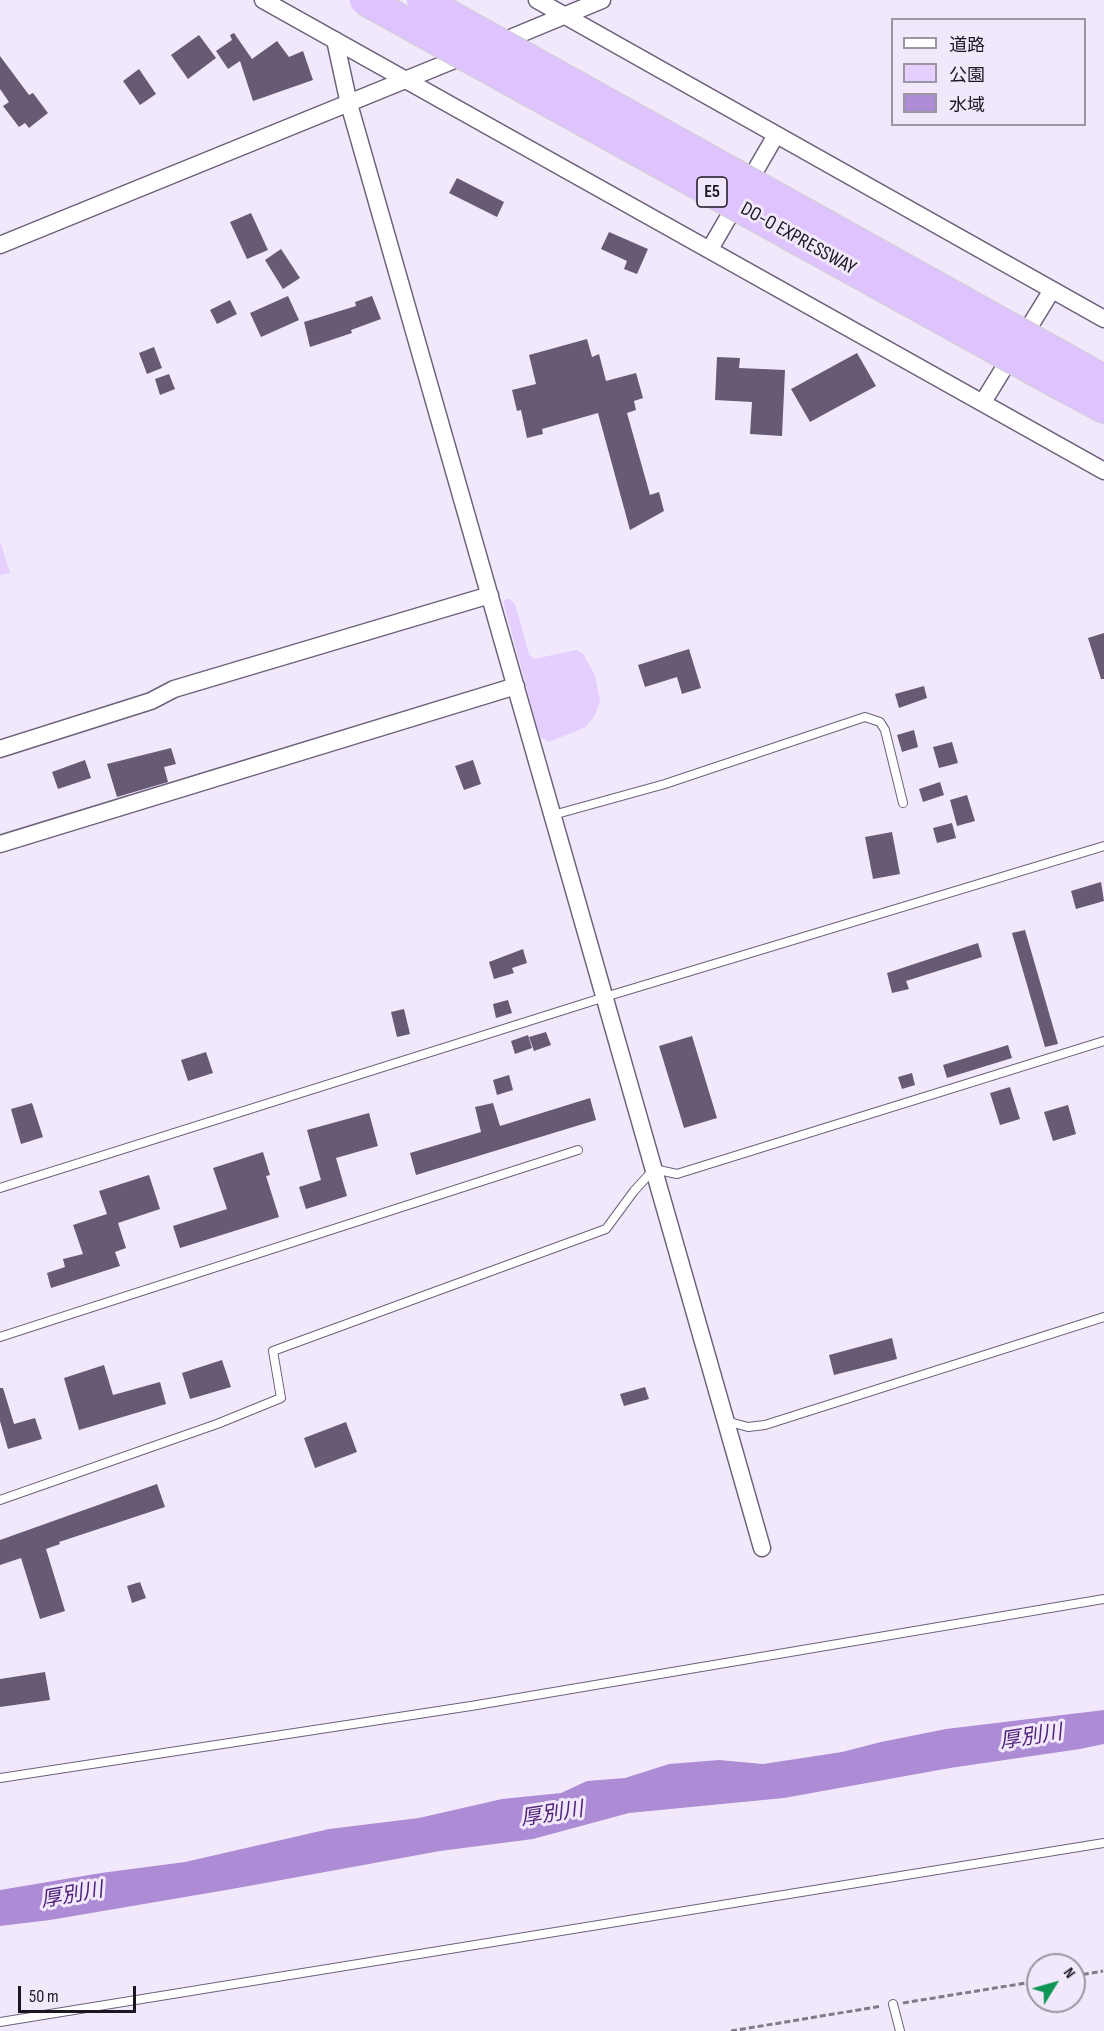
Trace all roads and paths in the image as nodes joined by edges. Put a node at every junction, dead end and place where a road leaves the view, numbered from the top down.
1 (263, 0) edge
2 (365, 0) edge
3 (422, 0) edge
4 (537, 0) edge
5 (602, 0) edge
6 (565, 15) junction
7 (335, 40) junction
8 (407, 79) junction
9 (349, 104) junction
10 (776, 135) junction
11 (0, 245) edge
12 (710, 249) junction
13 (1052, 290) junction
14 (1104, 319) edge
15 (1065, 372) junction
16 (1104, 380) edge
17 (983, 402) junction
18 (1104, 408) edge
19 (1104, 471) edge
20 (490, 595) junction
21 (516, 686) junction
22 (0, 749) edge
23 (903, 802) dead end
24 (553, 815) junction
25 (0, 844) edge
26 (1104, 846) edge
27 (605, 997) junction
28 (1104, 1041) edge
29 (578, 1150) dead end
30 (654, 1169) junction
31 (0, 1188) edge
32 (1104, 1317) edge
33 (0, 1337) edge
34 (726, 1421) junction
35 (0, 1500) edge
36 (762, 1548) dead end
37 (1104, 1599) edge
38 (0, 1778) edge
39 (1104, 1843) edge
40 (1104, 1971) edge
41 (1086, 1974) edge
42 (893, 2004) dead end
43 (0, 2022) edge
44 (900, 2031) edge

1 - 7 street
2 - 15 highway, DO-O EXPRESSWAY / E5, bridge
3 - 15 highway, DO-O EXPRESSWAY / E5, bridge
4 - 6 street
5 - 6 street
6 - 8 street
6 - 10 street
7 - 8 street
7 - 9 street
8 - 9 street
8 - 12 street
9 - 11 street
9 - 20 street
10 - 12 street
10 - 13 street
12 - 17 street
13 - 14 street
13 - 17 street
15 - 16 highway, DO-O EXPRESSWAY / E5
15 - 18 highway, DO-O EXPRESSWAY / E5
17 - 19 street
20 - 21 street
20 - 22 street
21 - 24 street
21 - 25 street
23 - 24 lane
24 - 27 street
26 - 27 lane
27 - 30 street
27 - 31 lane
28 - 30 lane
29 - 33 lane
30 - 34 street
30 - 35 lane
32 - 34 lane
34 - 36 street
37 - 38 lane
39 - 43 lane
40 - 41 path
42 - 44 lane

